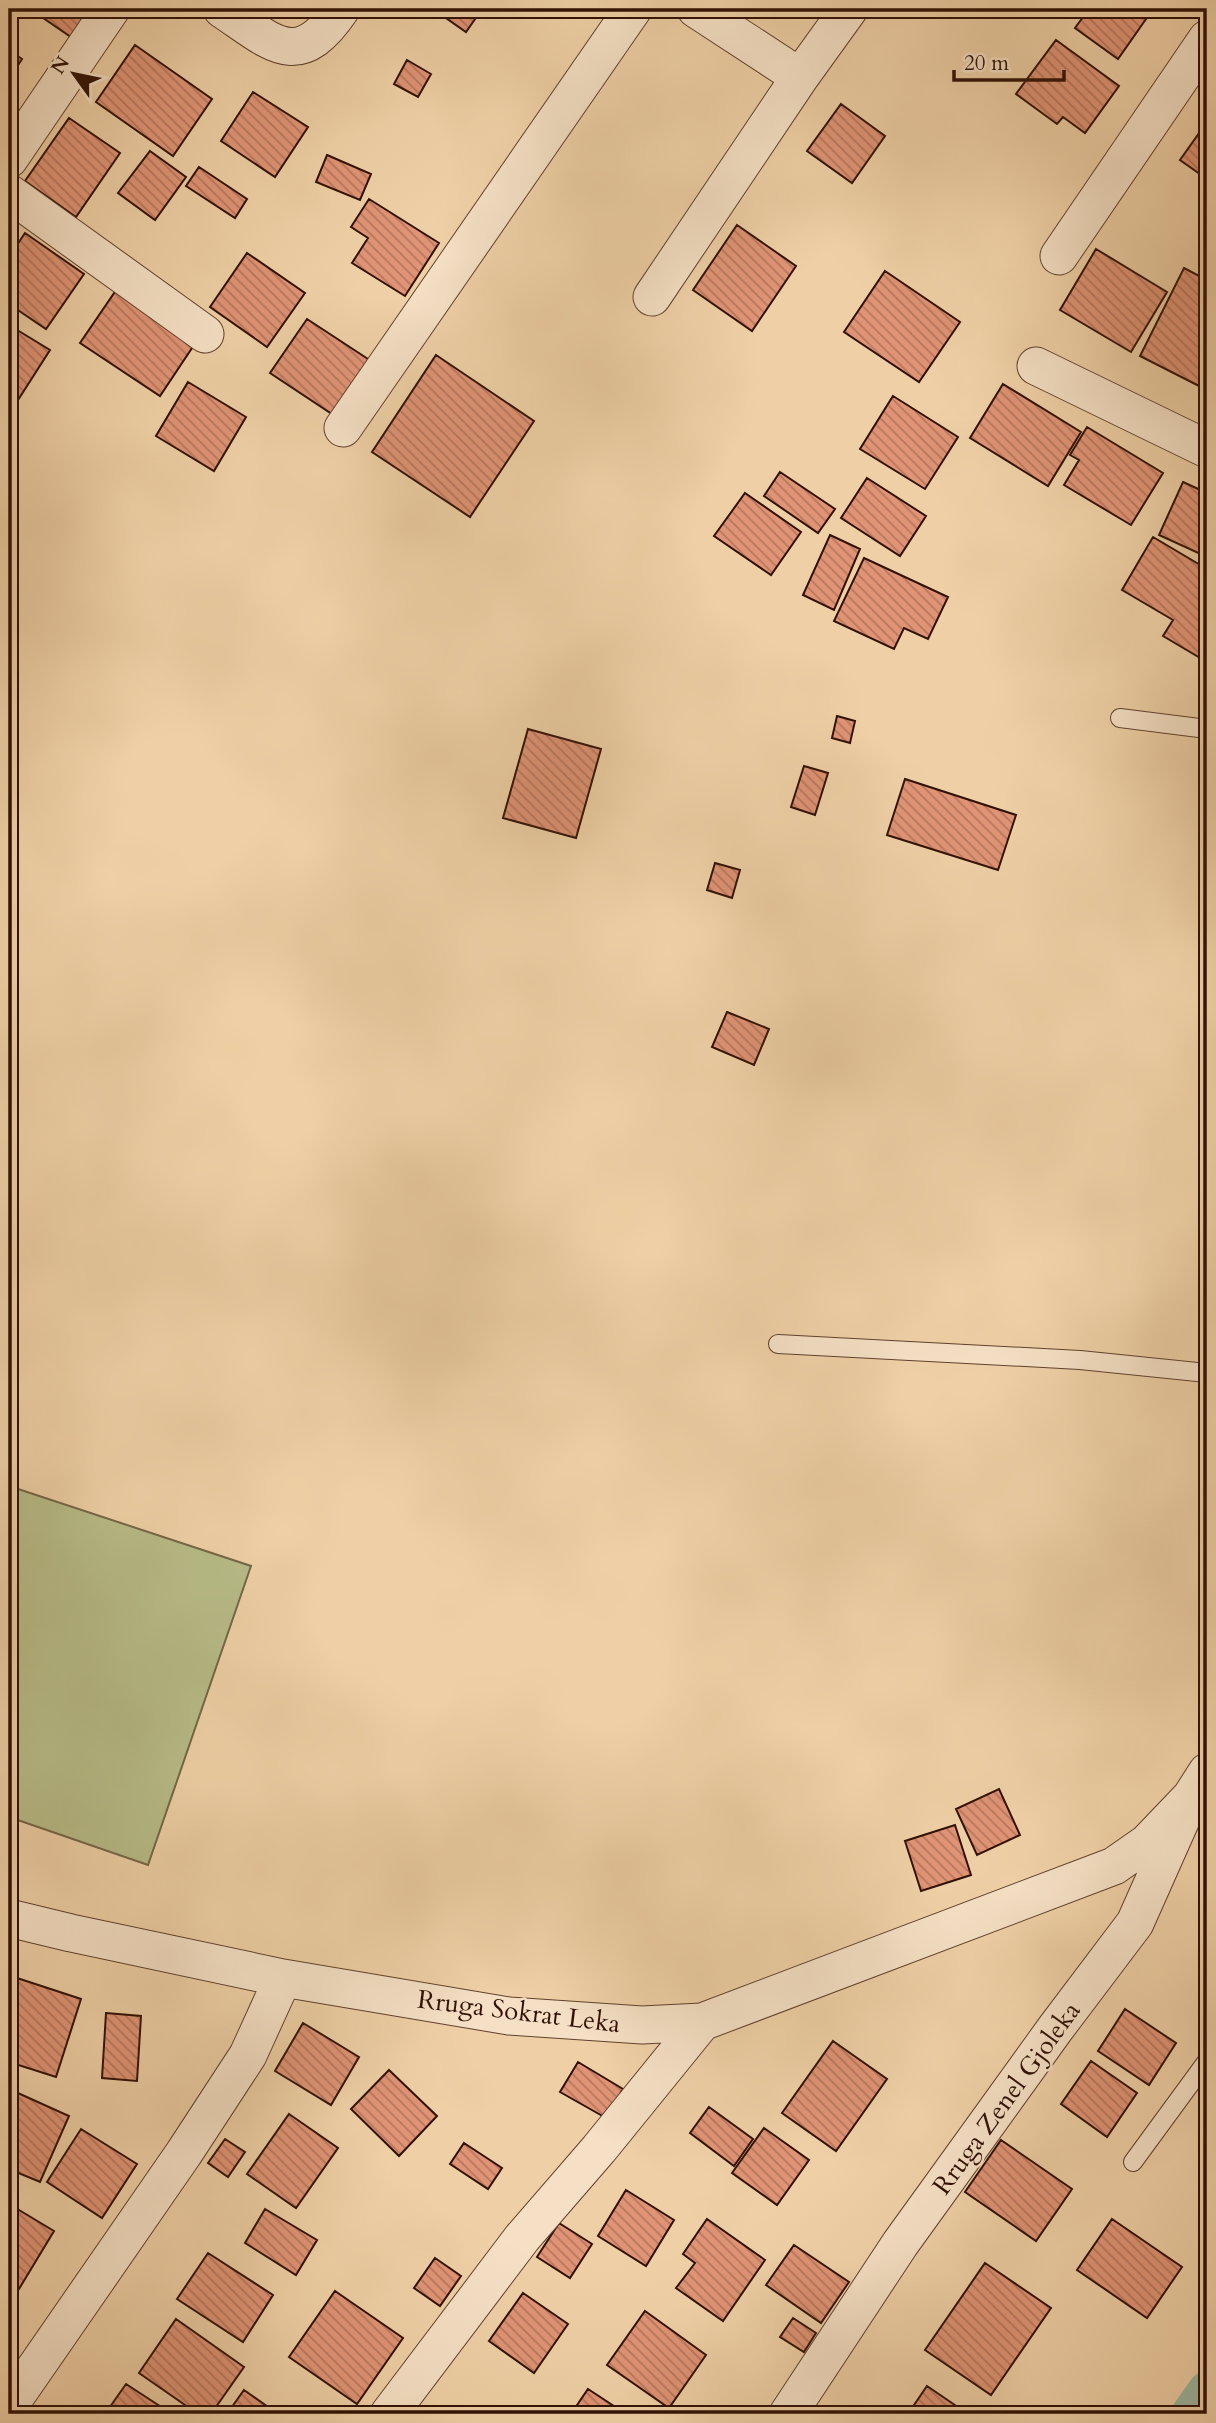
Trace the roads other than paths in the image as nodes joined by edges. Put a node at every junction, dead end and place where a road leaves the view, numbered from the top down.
1 (111, 9) edge
2 (222, 9) edge
3 (341, 9) edge
4 (633, 9) edge
5 (696, 9) edge
6 (849, 9) edge
7 (1207, 39) edge
8 (800, 78) junction
9 (9, 159) edge
10 (9, 193) edge
11 (1059, 256) dead end
12 (652, 298) dead end
13 (205, 334) dead end
14 (1036, 366) dead end
15 (343, 428) dead end
16 (1207, 449) edge
17 (1120, 718) dead end
18 (1207, 729) edge
19 (778, 1343) dead end
20 (1207, 1373) edge
21 (1199, 1785) edge
22 (9, 1918) edge
23 (283, 1978) junction
24 (702, 2022) junction
25 (1207, 2061) edge
26 (1133, 2162) dead end
27 (9, 2406) edge
28 (389, 2414) edge
29 (788, 2414) edge

1 - 9 street
2 - 3 street
4 - 15 street
5 - 8 street
6 - 8 street
7 - 11 street
8 - 12 street
10 - 13 street
14 - 16 street
17 - 18 lane
19 - 20 lane
21 - 24 street, Rruga Sokrat Leka
21 - 29 street, Rruga Zenel Gjoleka
22 - 23 street, Rruga Sokrat Leka
23 - 24 street, Rruga Sokrat Leka
23 - 27 street
24 - 28 street
25 - 26 lane

